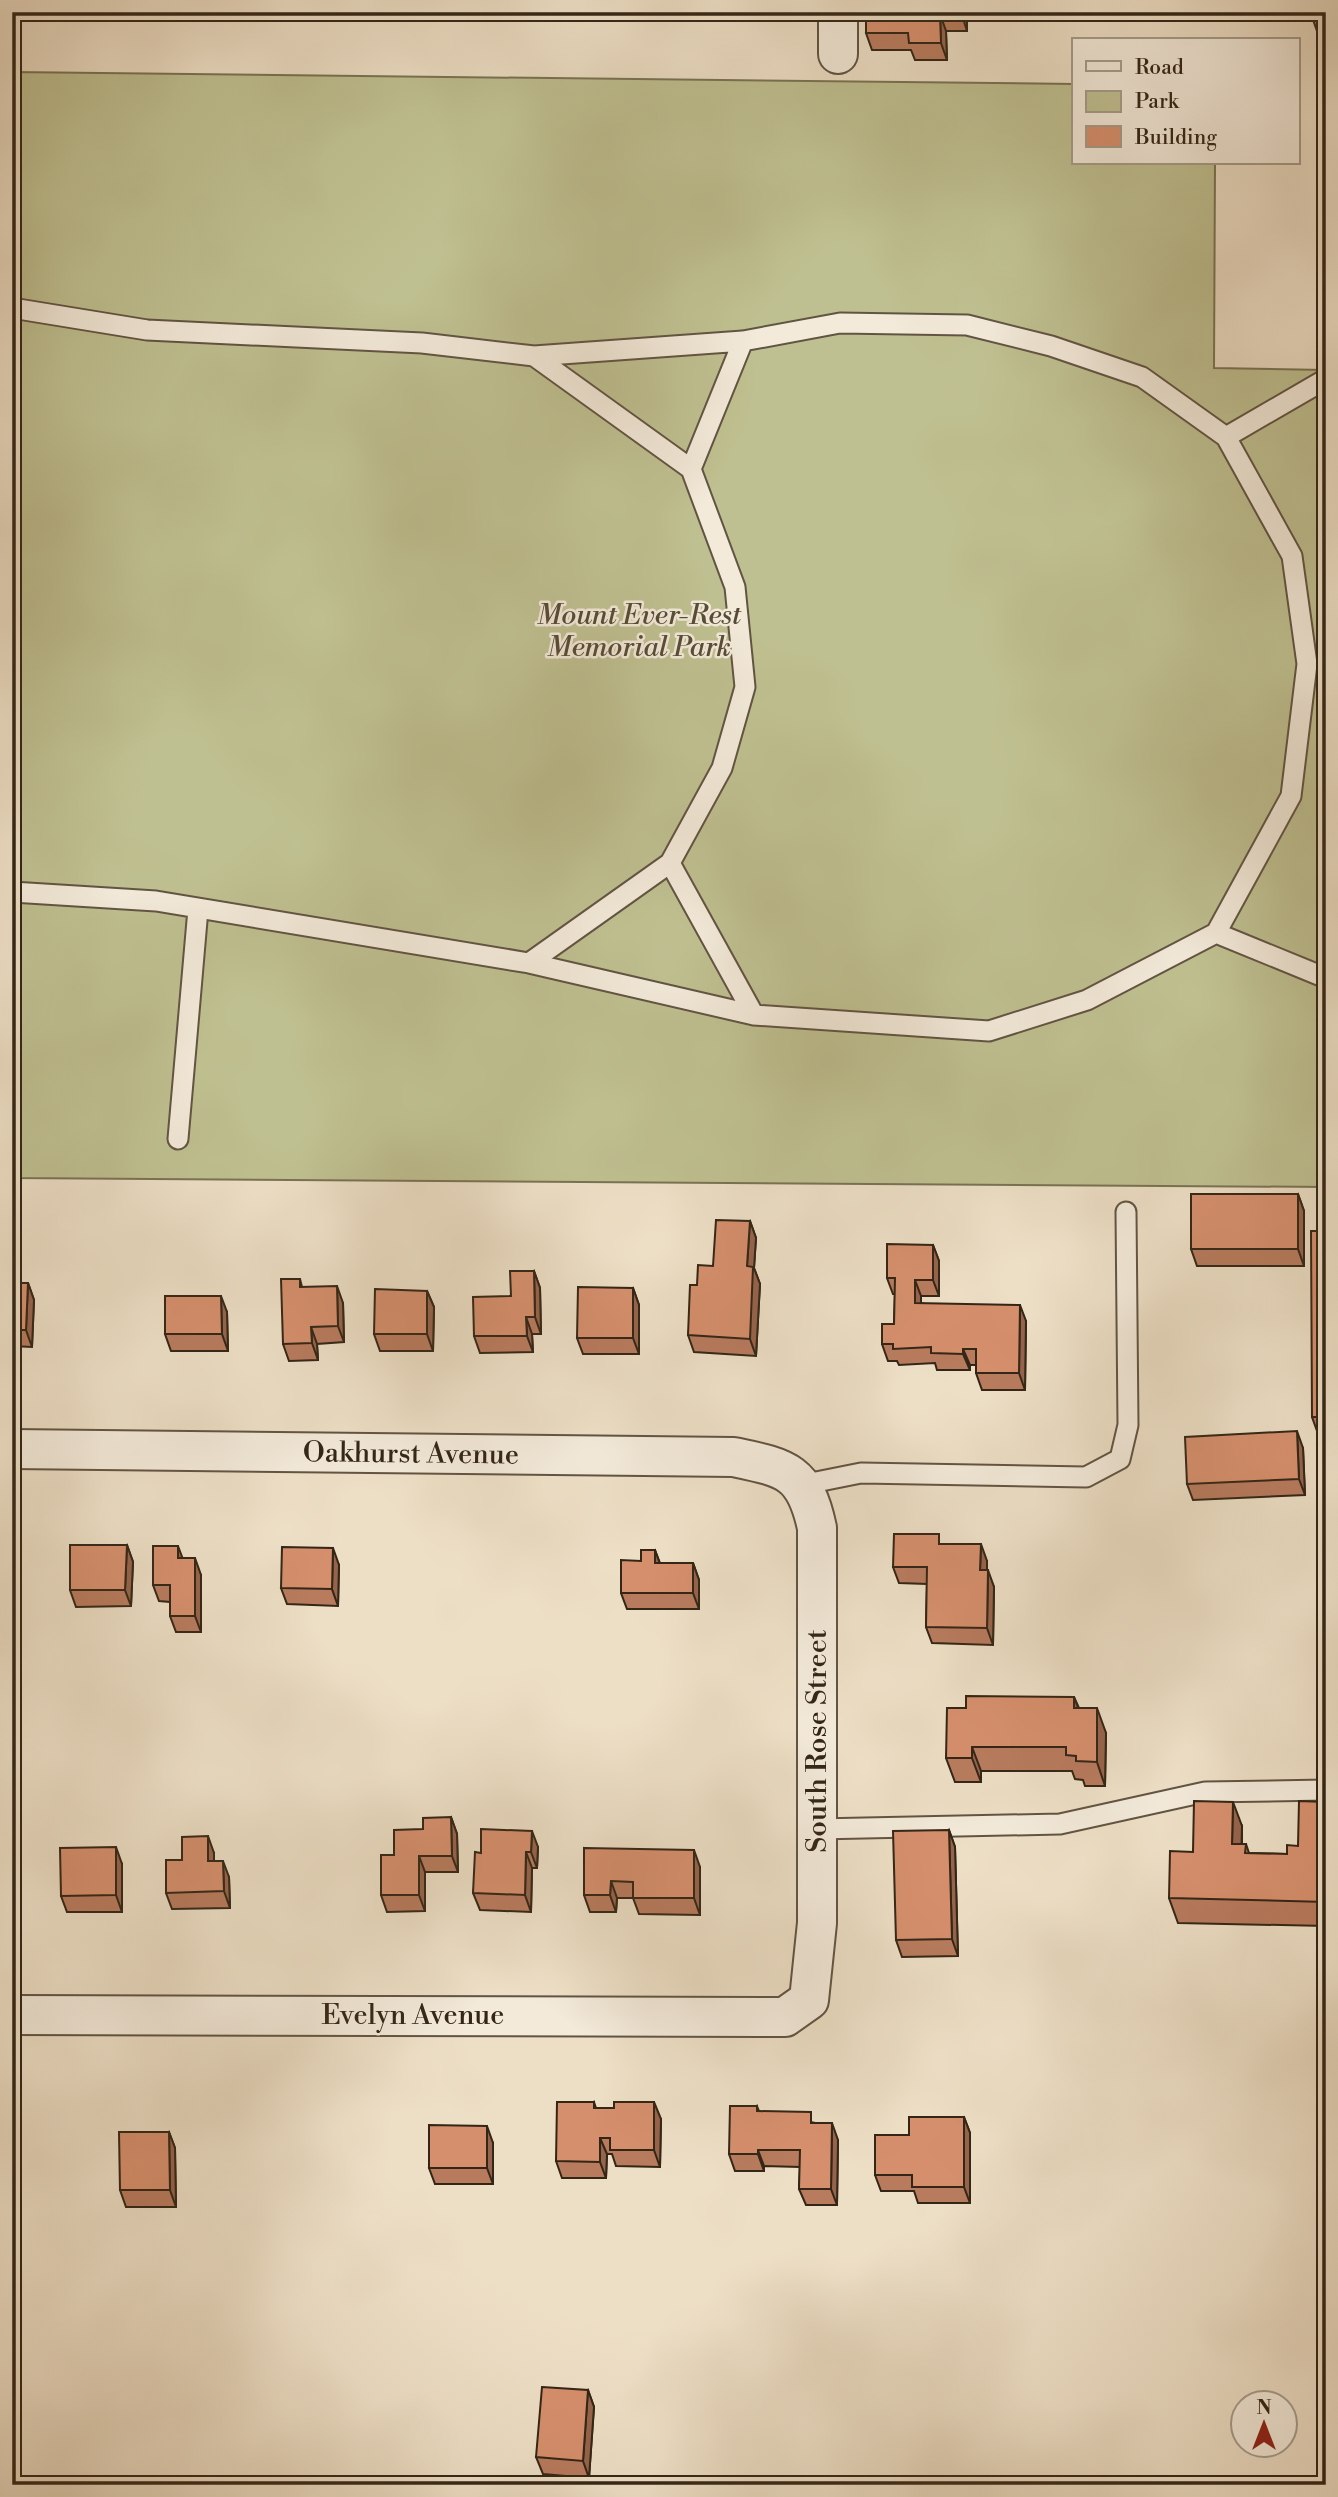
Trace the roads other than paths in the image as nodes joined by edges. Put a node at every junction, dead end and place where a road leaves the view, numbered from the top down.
1 (838, 12) edge
2 (838, 54) dead end
3 (12, 308) edge
4 (743, 341) junction
5 (534, 356) junction
6 (1326, 379) edge
7 (1226, 437) junction
8 (691, 469) junction
9 (670, 863) junction
10 (12, 891) edge
11 (198, 909) junction
12 (1216, 933) junction
13 (529, 963) junction
14 (1326, 978) edge
15 (754, 1015) junction
16 (178, 1139) dead end
17 (1126, 1212) dead end
18 (12, 1449) edge
19 (801, 1485) junction
20 (1326, 1790) edge
21 (817, 1829) junction
22 (809, 2000) joint
23 (12, 2015) edge

1 - 2 street
3 - 5 lane
4 - 5 lane
4 - 7 lane
4 - 8 lane
5 - 8 lane
6 - 7 lane
7 - 12 lane
8 - 9 lane
9 - 13 lane
9 - 15 lane
10 - 11 lane
11 - 13 lane
11 - 16 lane
12 - 14 lane
12 - 15 lane
13 - 15 lane
17 - 19 lane
18 - 19 street, Oakhurst Avenue
19 - 21 street, South Rose Street
20 - 21 lane
21 - 22 street, South Rose Street
22 - 23 street, Evelyn Avenue

